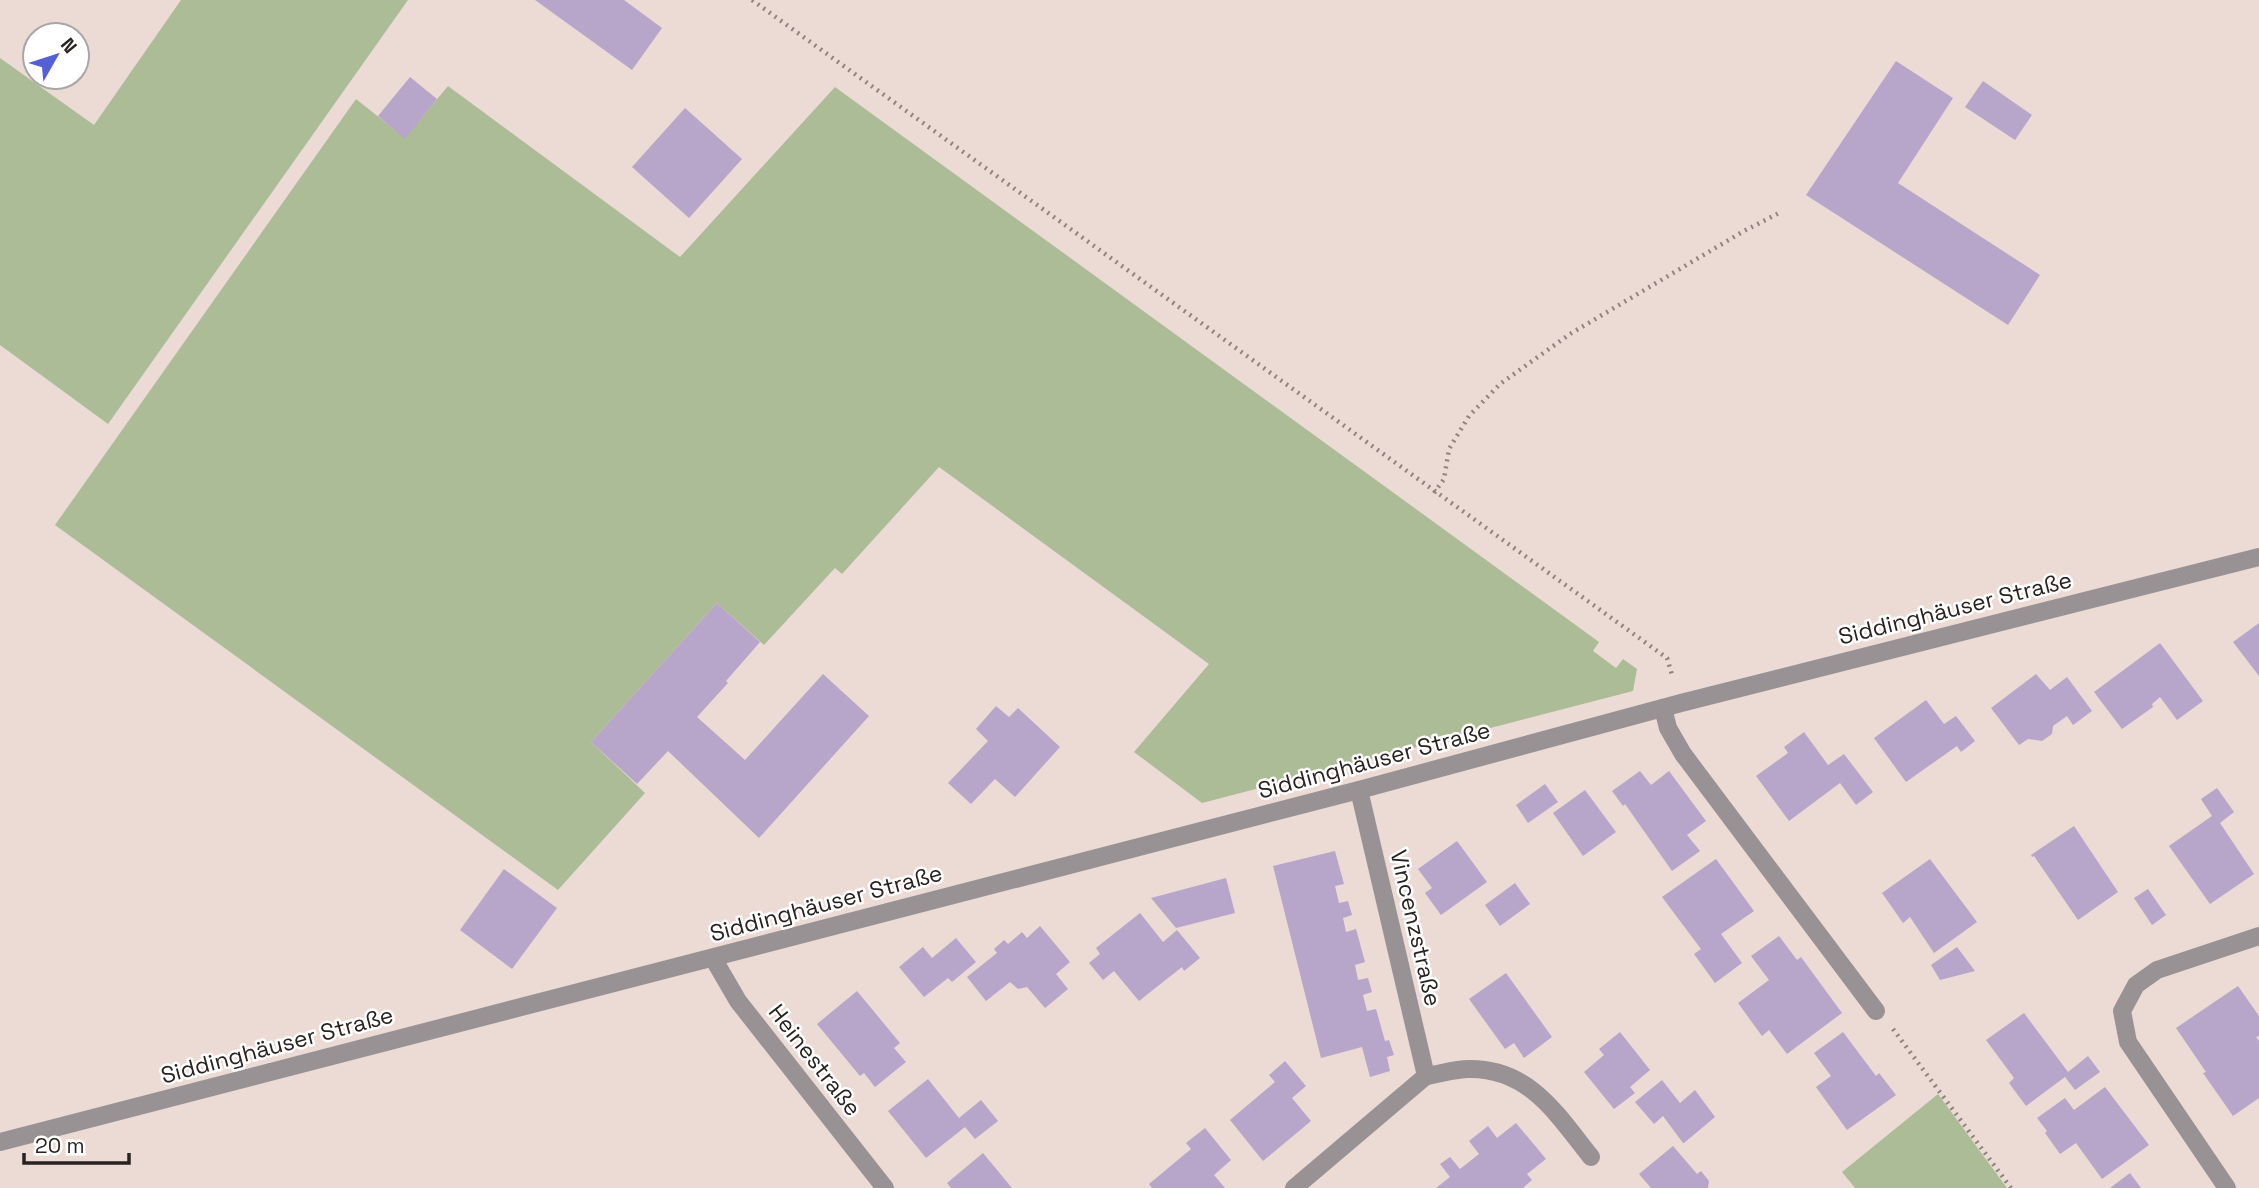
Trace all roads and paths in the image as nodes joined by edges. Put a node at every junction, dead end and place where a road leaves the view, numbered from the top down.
1 (752, 0) edge
2 (1781, 212) dead end
3 (1434, 492) junction
4 (2259, 557) edge
5 (1681, 703) junction
6 (1663, 708) junction
7 (1359, 790) junction
8 (2259, 936) edge
9 (713, 958) junction
10 (1876, 1011) joint
11 (1426, 1076) junction
12 (0, 1142) edge
13 (1591, 1157) dead end
14 (886, 1188) edge
15 (1294, 1188) edge
16 (2011, 1188) edge
17 (2227, 1188) edge

1 - 3 path
2 - 3 path
3 - 5 path
4 - 5 street, Siddinghäuser Straße
5 - 6 street, Siddinghäuser Straße
6 - 7 street, Siddinghäuser Straße
6 - 10 street
7 - 9 street, Siddinghäuser Straße
7 - 11 street, Vincenzstraße
8 - 17 street
9 - 12 street, Siddinghäuser Straße
9 - 14 street, Heinestraße
10 - 16 path
11 - 13 street
11 - 15 street

